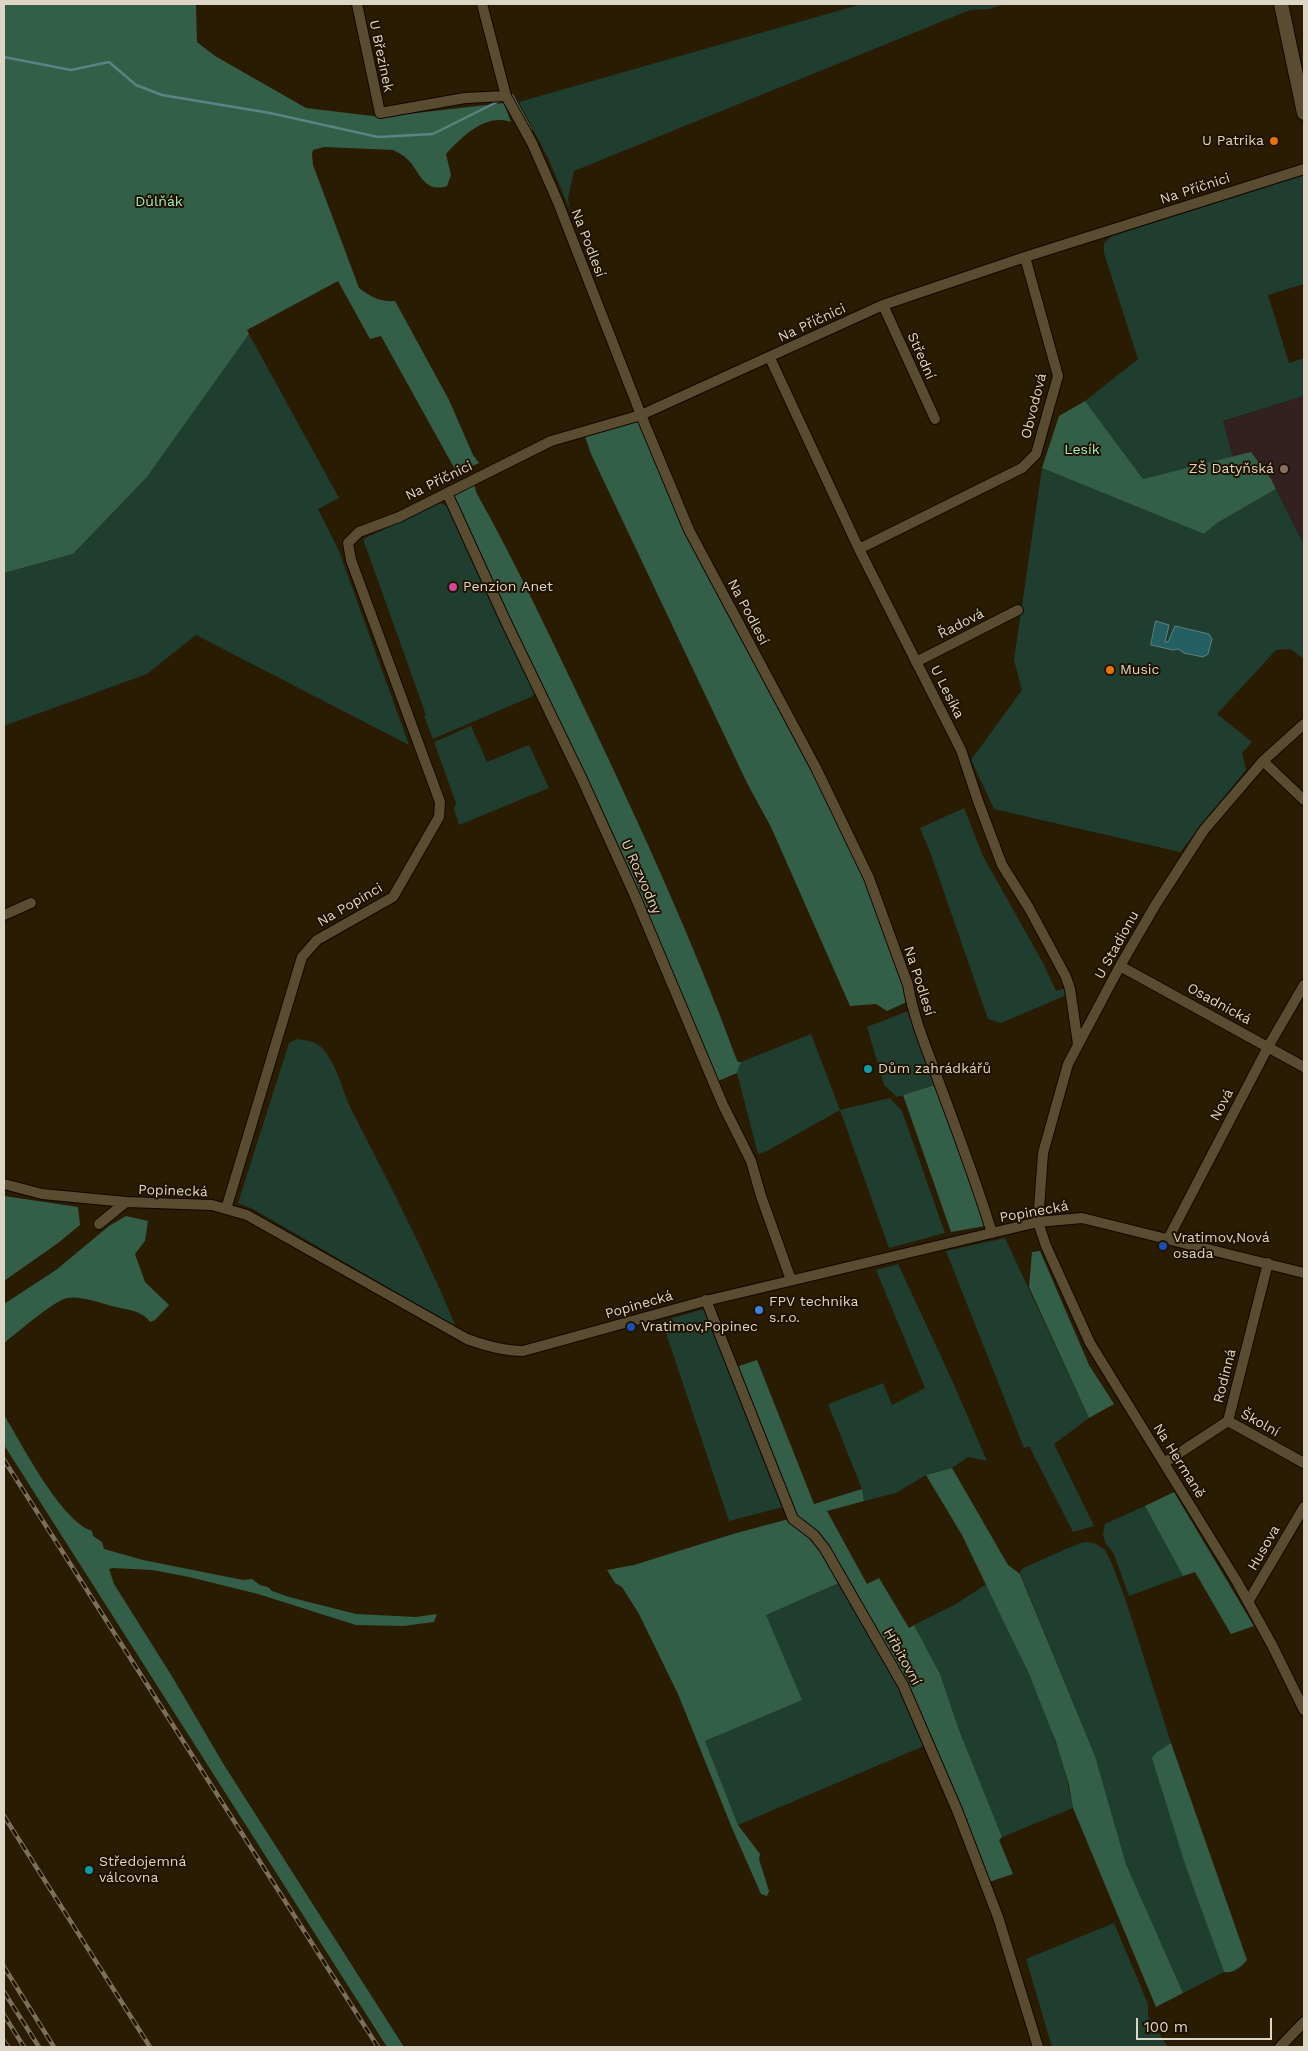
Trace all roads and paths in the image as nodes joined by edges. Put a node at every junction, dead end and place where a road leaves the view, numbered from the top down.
1 (357, 4) edge
2 (482, 4) edge
3 (1281, 4) edge
4 (506, 96) junction
5 (1304, 113) edge
6 (1304, 169) edge
7 (1025, 257) junction
8 (883, 305) junction
9 (770, 358) junction
10 (641, 415) junction
11 (935, 419) dead end
12 (447, 493) junction
13 (348, 543) joint
14 (859, 549) junction
15 (1018, 610) dead end
16 (916, 662) junction
17 (1304, 724) edge
18 (1263, 761) junction
19 (1304, 800) edge
20 (31, 903) dead end
21 (4, 914) edge
22 (1120, 966) junction
23 (1304, 985) edge
24 (1078, 1044) junction
25 (1268, 1047) junction
26 (1304, 1067) edge
27 (4, 1184) edge
28 (126, 1202) junction
29 (226, 1209) junction
30 (1038, 1222) junction
31 (99, 1224) dead end
32 (992, 1233) junction
33 (1168, 1239) junction
34 (1268, 1263) junction
35 (1304, 1273) edge
36 (791, 1280) junction
37 (706, 1300) junction
38 (1228, 1421) junction
39 (1164, 1463) junction
40 (1304, 1463) edge
41 (1304, 1507) edge
42 (1248, 1602) junction
43 (1304, 1710) edge
44 (1304, 2022) edge
45 (1038, 2047) edge
46 (1280, 2047) edge

1 - 4 street, U Březinek
2 - 4 street, Na Podlesí
3 - 5 main road
4 - 10 street, Na Podlesí
6 - 7 street, Na Příčnici
7 - 8 street, Na Příčnici
7 - 14 street, Obvodová
8 - 9 street, Na Příčnici
8 - 11 street, Střední
9 - 10 street, Na Příčnici
9 - 14 street, U Lesíka
10 - 12 street, Na Příčnici
10 - 32 street, Na Podlesí
12 - 13 street, Na Příčnici
12 - 36 street, U Rozvodny
13 - 29 street, Na Popinci
14 - 16 street, U Lesíka
15 - 16 street, Řadová
16 - 24 street, U Lesíka
17 - 18 street, U Stadionu
18 - 19 street
18 - 22 street, U Stadionu
20 - 21 street
22 - 24 street, U Stadionu
22 - 25 street, Osadnická
23 - 25 street, Nová
24 - 30 street, U Stadionu
25 - 26 street, Osadnická
25 - 33 street, Nová
27 - 28 street, Popinecká
28 - 29 street, Popinecká
28 - 31 street
29 - 37 street, Popinecká
30 - 32 street, Popinecká
30 - 33 street, Popinecká
30 - 39 street, Na Hermaně
32 - 36 street, Popinecká
33 - 34 street, Popinecká
34 - 35 street, Popinecká
34 - 38 street, Rodinná
36 - 37 street, Popinecká
37 - 45 street, Hřbitovní
38 - 39 street, Rodinná
38 - 40 street, Školní
39 - 42 street, Na Hermaně
41 - 42 street, Husova
42 - 43 street, Na Hermaně
44 - 46 street

